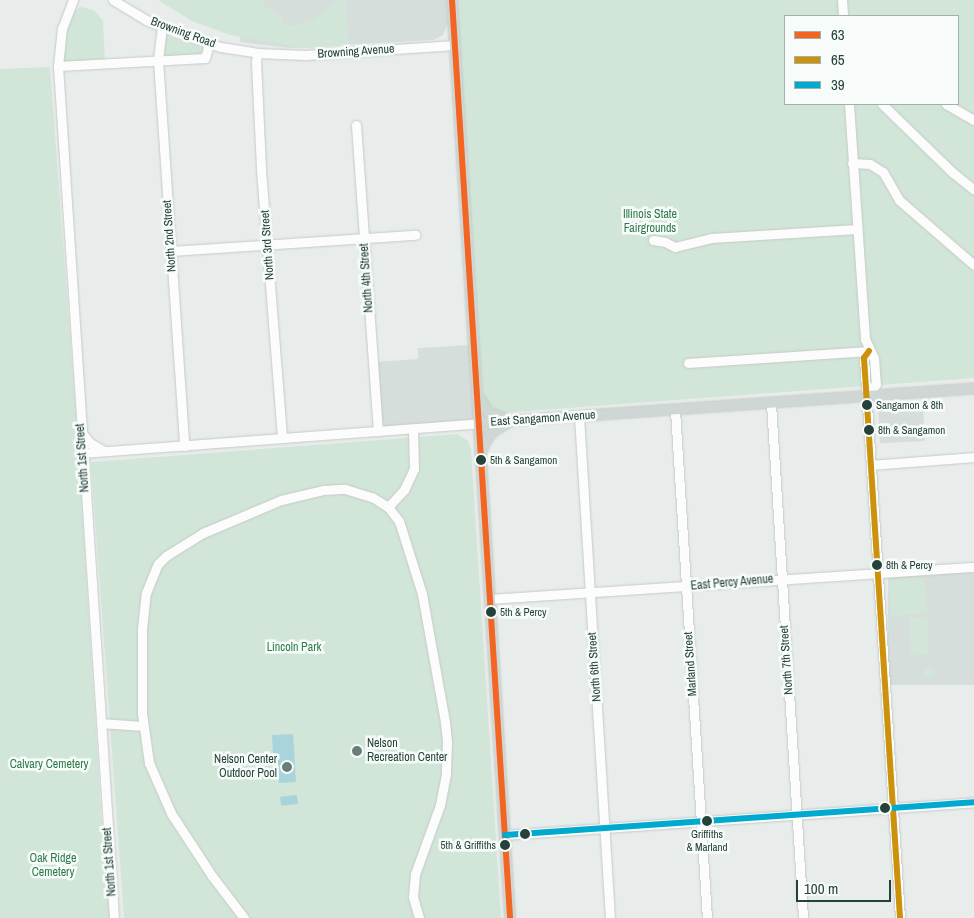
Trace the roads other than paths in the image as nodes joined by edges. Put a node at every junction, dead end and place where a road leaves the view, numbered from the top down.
1 (73, 0) edge
2 (113, 0) edge
3 (452, 0) edge
4 (842, 0) edge
5 (843, 15) edge
6 (162, 27) junction
7 (209, 44) junction
8 (455, 45) junction
9 (257, 53) junction
10 (158, 60) junction
11 (58, 66) junction
12 (849, 105) edge
13 (883, 105) edge
14 (948, 105) edge
15 (974, 120) edge
16 (356, 125) dead end
17 (852, 162) junction
18 (974, 190) edge
19 (857, 229) junction
20 (415, 235) dead end
21 (364, 238) junction
22 (652, 240) dead end
23 (268, 244) junction
24 (171, 251) junction
25 (974, 265) edge
26 (869, 350) junction
27 (688, 363) dead end
28 (974, 388) edge
29 (477, 393) junction
30 (868, 396) junction
31 (771, 403) junction
32 (675, 410) junction
33 (579, 416) junction
34 (512, 420) junction
35 (479, 423) junction
36 (413, 428) junction
37 (378, 431) junction
38 (81, 432) junction
39 (282, 438) junction
40 (184, 446) junction
41 (105, 451) junction
42 (83, 453) junction
43 (481, 453) junction
44 (974, 458) edge
45 (871, 465) junction
46 (388, 507) junction
47 (974, 567) edge
48 (878, 573) junction
49 (782, 579) junction
50 (686, 587) junction
51 (590, 593) junction
52 (490, 599) junction
53 (101, 723) junction
54 (142, 726) junction
55 (974, 802) edge
56 (893, 809) junction
57 (796, 815) junction
58 (700, 821) junction
59 (605, 828) junction
60 (505, 835) junction
61 (114, 918) edge
62 (244, 918) edge
63 (419, 918) edge
64 (510, 918) edge
65 (610, 918) edge
66 (706, 918) edge
67 (803, 918) edge
68 (900, 918) edge

1 - 11 street, North 1st Street
2 - 6 street, Browning Road
3 - 8 main road
4 - 5 street
6 - 7 street, Browning Road
6 - 10 street, North 2nd Street
7 - 9 street, Browning Road
7 - 10 street
8 - 9 street, Browning Avenue
8 - 29 main road
9 - 23 street, North 3rd Street
10 - 11 street
10 - 24 street, North 2nd Street
11 - 38 street, North 1st Street
12 - 17 street
13 - 18 street
14 - 15 street
16 - 21 street, North 4th Street
17 - 19 street
17 - 25 street
19 - 22 street
19 - 26 street
20 - 21 street
21 - 23 street
21 - 37 street, North 4th Street
23 - 24 street
23 - 39 street, North 3rd Street
24 - 40 street, North 2nd Street
26 - 27 street
26 - 30 street
28 - 30 main road, East Sangamon Avenue
29 - 34 main road
29 - 35 main road
30 - 31 main road, East Sangamon Avenue
30 - 45 street
31 - 32 main road, East Sangamon Avenue
31 - 49 street, North 7th Street
32 - 33 main road, East Sangamon Avenue
32 - 50 street, Marland Street
33 - 34 main road, East Sangamon Avenue
33 - 51 street, North 6th Street
34 - 35 main road, East Sangamon Avenue
34 - 43 main road
35 - 36 street, East Sangamon Avenue
35 - 43 main road
36 - 37 street, East Sangamon Avenue
36 - 46 street
37 - 39 street, East Sangamon Avenue
38 - 41 street
38 - 42 street, North 1st Street
39 - 40 street, East Sangamon Avenue
40 - 41 street, East Sangamon Avenue
41 - 42 street, East Sangamon Avenue
42 - 53 street, North 1st Street
43 - 52 main road
44 - 45 street
45 - 48 street
46 - 54 street
46 - 63 street
47 - 48 street, East Percy Avenue
48 - 49 street, East Percy Avenue
48 - 56 street
49 - 50 street, East Percy Avenue
49 - 57 street, North 7th Street
50 - 51 street, East Percy Avenue
50 - 58 street, Marland Street
51 - 52 street, East Percy Avenue
51 - 59 street, North 6th Street
52 - 60 main road
53 - 54 street
53 - 61 street, North 1st Street
54 - 62 street
55 - 56 street
56 - 57 street
56 - 68 street
57 - 58 street
57 - 67 street, North 7th Street
58 - 59 street
58 - 66 street, Marland Street
59 - 60 street
59 - 65 street, North 6th Street
60 - 64 main road

